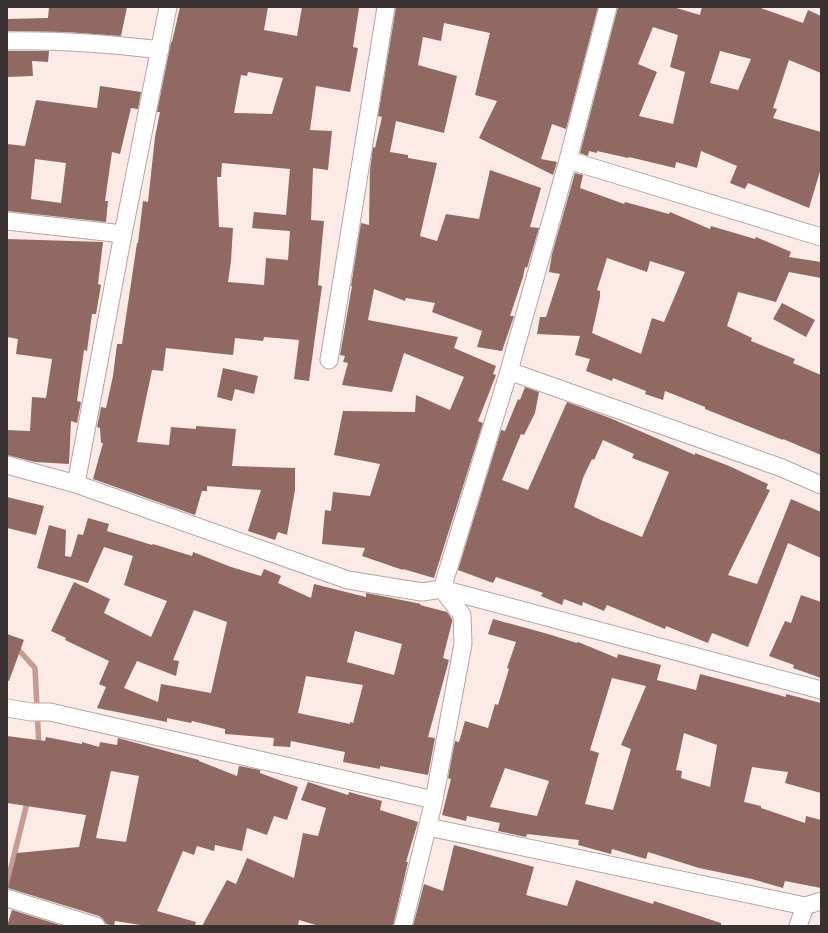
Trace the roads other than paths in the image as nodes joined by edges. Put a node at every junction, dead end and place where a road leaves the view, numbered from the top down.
1 (168, 7) edge
2 (386, 7) edge
3 (608, 7) edge
4 (7, 41) edge
5 (160, 50) junction
6 (568, 160) junction
7 (7, 221) edge
8 (123, 234) junction
9 (821, 237) edge
10 (329, 360) dead end
11 (509, 371) junction
12 (7, 465) edge
13 (76, 484) junction
14 (821, 484) edge
15 (442, 589) junction
16 (821, 690) edge
17 (7, 708) edge
18 (434, 800) junction
19 (428, 827) junction
20 (12, 899) edge
21 (813, 903) edge
22 (96, 926) edge
23 (403, 926) edge
24 (798, 926) edge

1 - 5 street
2 - 10 street
3 - 6 street
4 - 5 street
5 - 8 street
6 - 9 street
6 - 11 street
7 - 8 street
8 - 13 street
11 - 14 street
11 - 15 street
12 - 13 street
13 - 15 street
15 - 16 street
15 - 18 street
17 - 18 street
18 - 19 street
19 - 21 street
19 - 23 street
20 - 22 street
21 - 24 street

